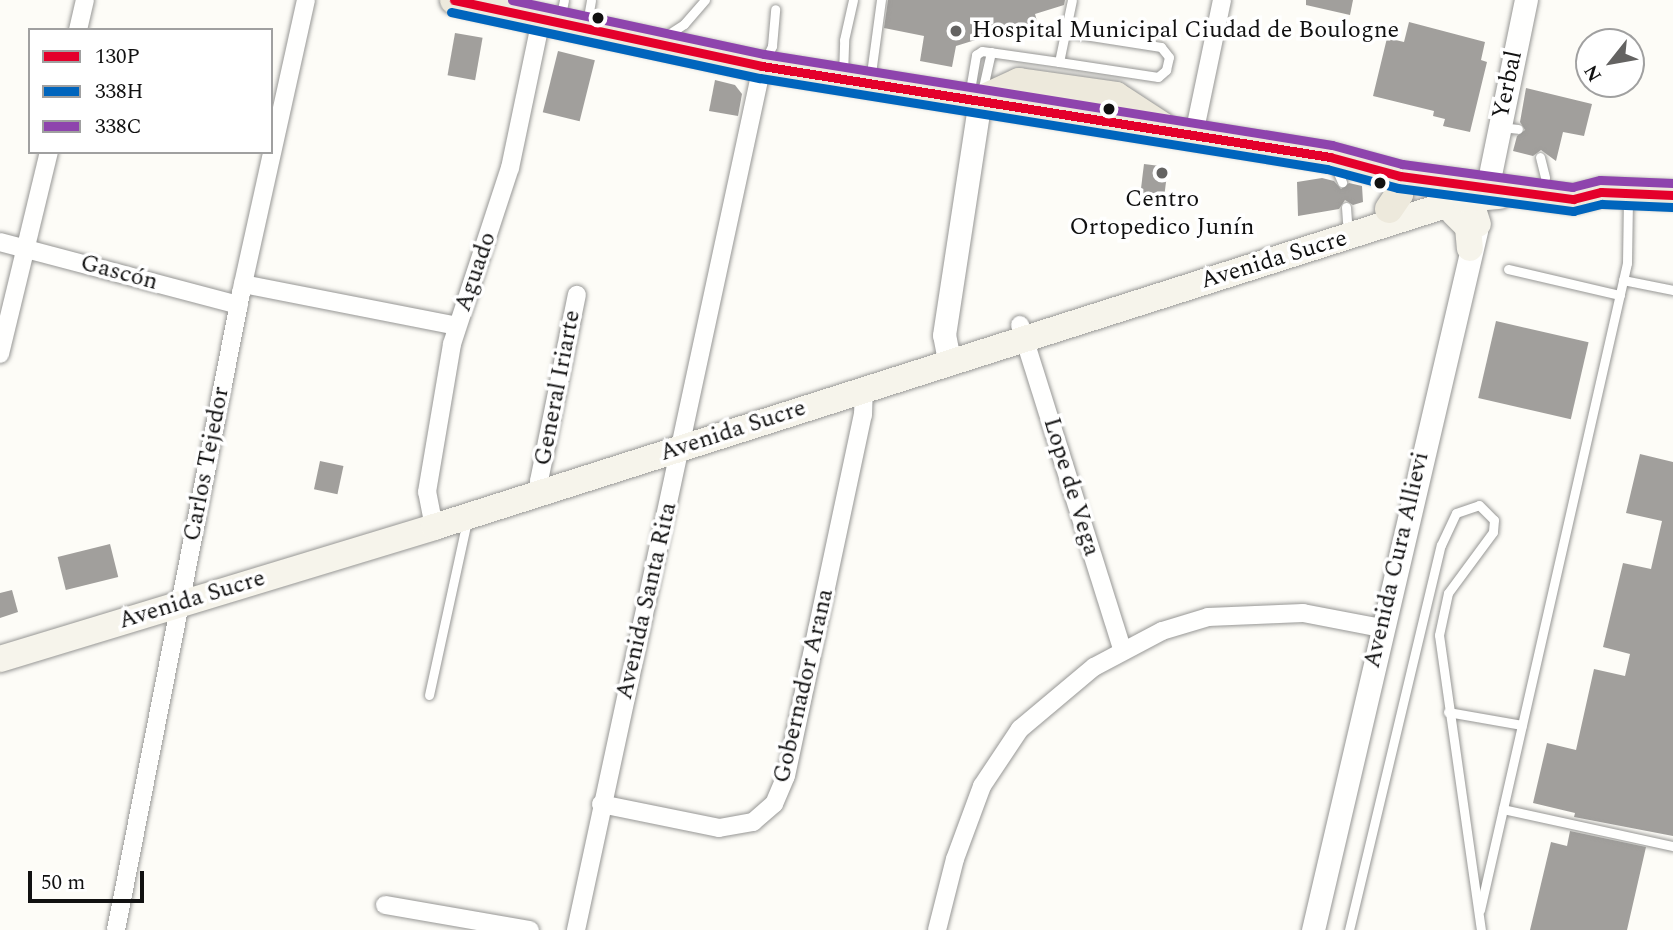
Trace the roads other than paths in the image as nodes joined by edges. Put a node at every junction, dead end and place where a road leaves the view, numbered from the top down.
1 (85, 0) edge
2 (306, 0) edge
3 (454, 0) edge
4 (591, 0) edge
5 (705, 0) edge
6 (853, 0) edge
7 (881, 0) edge
8 (1072, 0) edge
9 (1222, 0) edge
10 (1526, 0) edge
11 (775, 9) dead end
12 (563, 17) edge
13 (78, 28) edge
14 (1065, 32) junction
15 (654, 43) junction
16 (991, 52) junction
17 (1059, 62) junction
18 (762, 66) junction
19 (857, 79) junction
20 (974, 99) junction
21 (1194, 134) junction
22 (273, 149) edge
23 (49, 154) edge
24 (272, 154) edge
25 (1350, 172) junction
26 (1400, 176) junction
27 (1519, 179) junction
28 (1615, 192) junction
29 (1673, 195) edge
30 (1454, 204) junction
31 (1389, 209) junction
32 (1475, 236) junction
33 (0, 242) edge
34 (27, 248) junction
35 (1508, 269) dead end
36 (1623, 281) junction
37 (243, 284) junction
38 (1673, 289) edge
39 (577, 295) dead end
40 (1619, 295) junction
41 (239, 305) junction
42 (457, 326) junction
43 (1022, 331) junction
44 (0, 354) edge
45 (947, 354) junction
46 (864, 388) junction
47 (682, 441) junction
48 (542, 486) junction
49 (468, 516) junction
50 (432, 520) junction
51 (182, 596) junction
52 (1381, 628) junction
53 (0, 644) edge
54 (1122, 649) junction
55 (0, 659) edge
56 (429, 695) dead end
57 (1448, 712) junction
58 (1522, 726) junction
59 (601, 804) junction
60 (1503, 808) junction
61 (1673, 846) edge
62 (385, 905) dead end
63 (1479, 915) junction
64 (116, 930) edge
65 (530, 930) edge
66 (576, 930) edge
67 (937, 930) edge
68 (1313, 930) edge
69 (1349, 930) edge
70 (1481, 930) edge

1 - 13 street
2 - 22 street, Carlos Tejedor
3 - 12 main road
4 - 12 lane
5 - 15 lane
6 - 19 lane
7 - 19 lane
8 - 14 lane
9 - 21 street
10 - 27 street, Yerbal
11 - 18 lane
12 - 15 main road
12 - 42 street, Aguado
14 - 17 lane
14 - 17 lane
15 - 18 main road
16 - 17 lane
16 - 20 lane
16 - 20 lane
18 - 19 main road
18 - 47 street, Avenida Santa Rita
19 - 20 main road
20 - 21 main road
20 - 45 street
21 - 25 main road
23 - 34 street
24 - 37 street, Carlos Tejedor
25 - 26 main road
25 - 27 main road
26 - 27 main road
26 - 31 main road
27 - 28 main road
27 - 30 main road, Avenida Sucre
27 - 32 street, Avenida Cura Allievi
28 - 29 main road
28 - 36 lane
30 - 31 main road, Avenida Sucre
30 - 32 main road
30 - 43 main road, Avenida Sucre
31 - 43 main road, Avenida Sucre
32 - 52 street, Avenida Cura Allievi
33 - 34 street, Gascón
34 - 41 street, Gascón
34 - 44 street
35 - 40 lane
36 - 38 lane
36 - 40 lane
37 - 41 street, Carlos Tejedor
37 - 42 street
39 - 48 street, General Iriarte
40 - 58 lane
41 - 51 street, Carlos Tejedor
42 - 50 street, Aguado
43 - 45 main road, Avenida Sucre
43 - 54 street, Lope de Vega
45 - 46 main road, Avenida Sucre
45 - 47 main road, Avenida Sucre
46 - 47 main road, Avenida Sucre
46 - 59 street, Gobernador Arana
47 - 48 main road, Avenida Sucre
47 - 59 street, Avenida Santa Rita
48 - 49 main road, Avenida Sucre
48 - 50 main road, Avenida Sucre
49 - 50 main road, Avenida Sucre
49 - 56 lane
50 - 51 main road, Avenida Sucre
51 - 53 main road, Avenida Sucre
51 - 55 main road, Avenida Sucre
51 - 64 street, Carlos Tejedor
52 - 54 street
52 - 68 street, Avenida Cura Allievi
54 - 67 street
57 - 58 lane
57 - 63 lane
57 - 69 lane
58 - 60 lane
59 - 66 street, Avenida Santa Rita
60 - 61 lane
60 - 63 lane
62 - 65 street
63 - 70 lane

